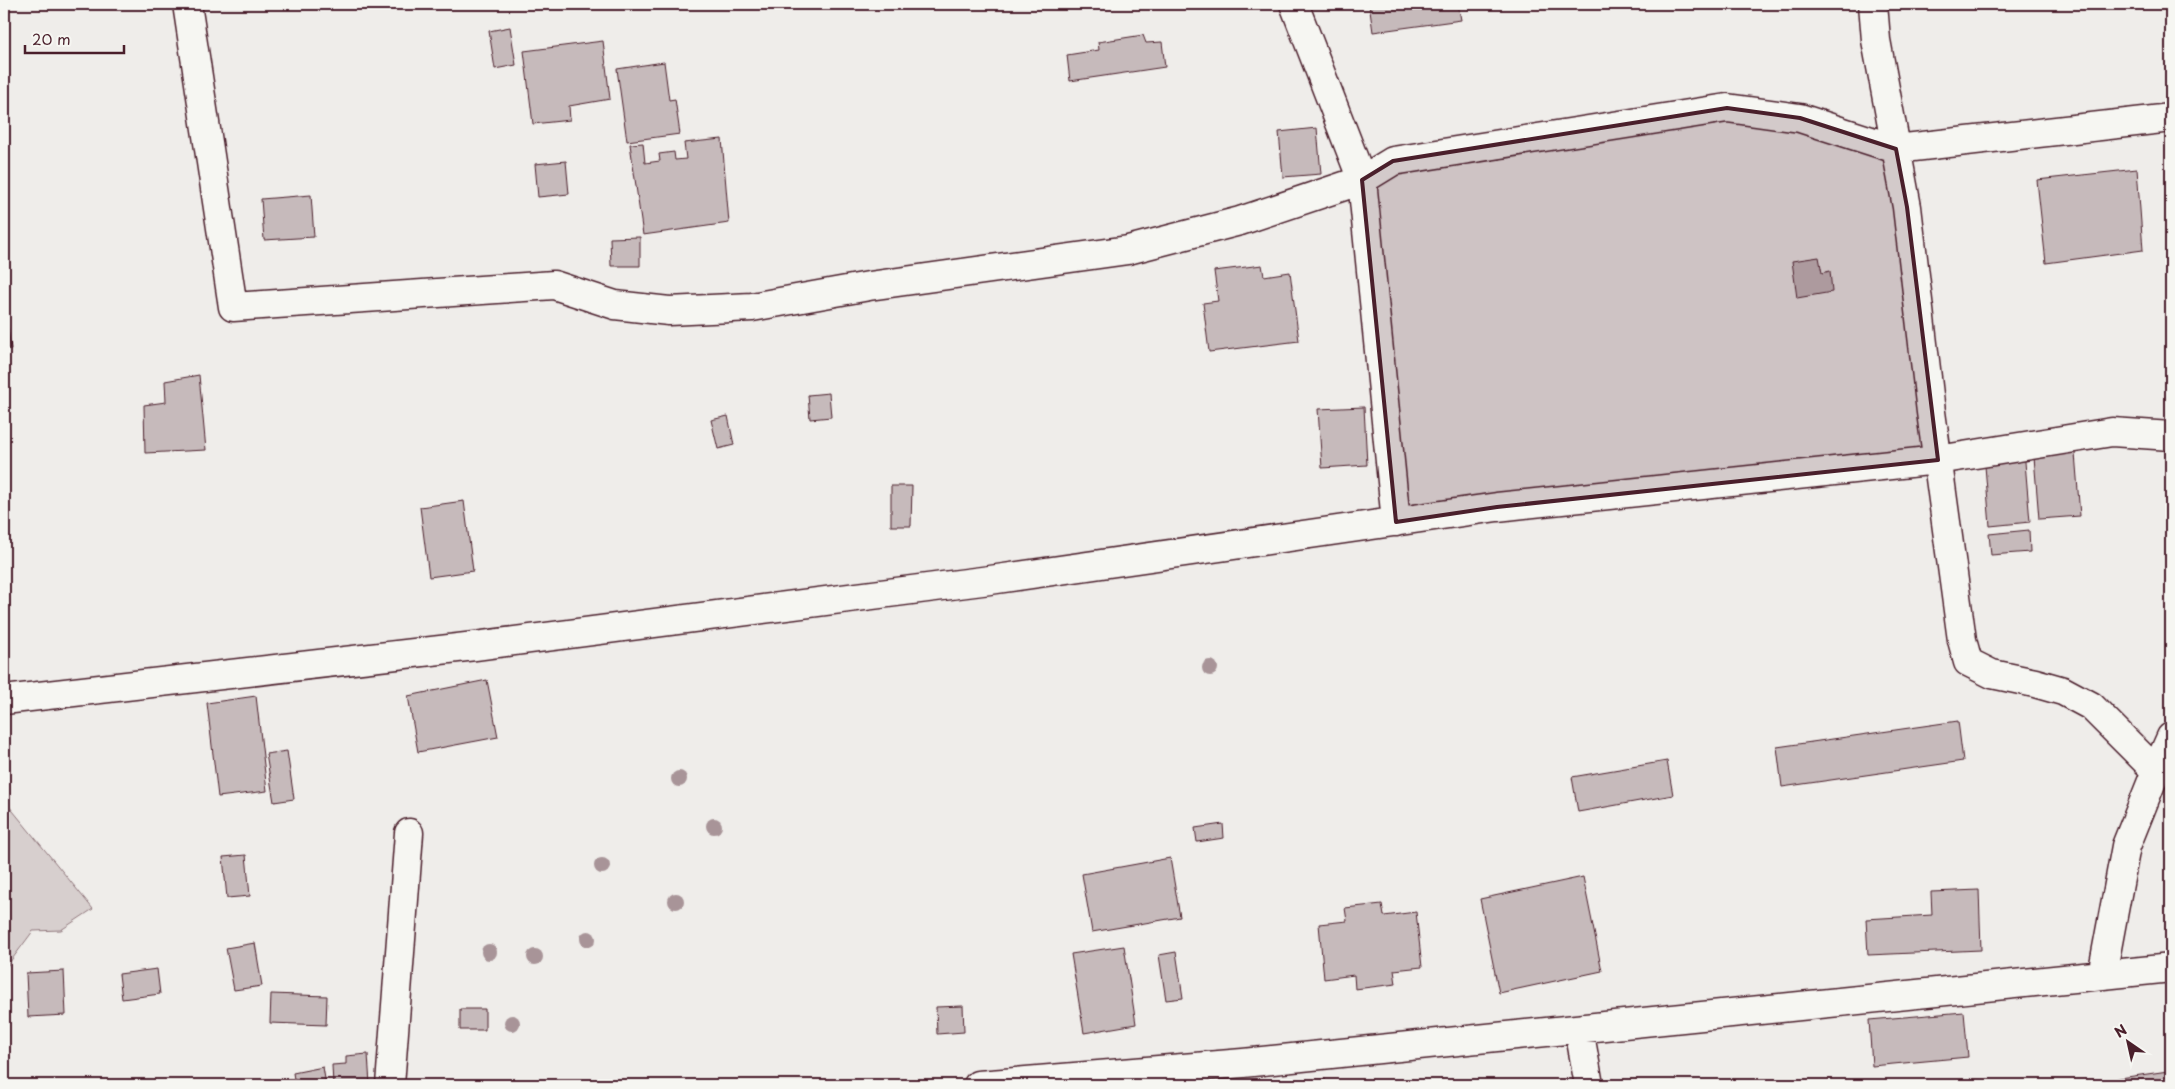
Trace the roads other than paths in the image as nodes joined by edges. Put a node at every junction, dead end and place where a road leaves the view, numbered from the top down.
1 (187, 4) edge
2 (1294, 4) edge
3 (1873, 4) edge
4 (2171, 118) edge
5 (1896, 149) junction
6 (1362, 180) junction
7 (2171, 436) edge
8 (1938, 460) junction
9 (1396, 522) junction
10 (4, 700) edge
11 (2171, 736) edge
12 (2156, 771) junction
13 (409, 833) dead end
14 (2171, 968) edge
15 (2102, 975) junction
16 (1578, 1029) junction
17 (390, 1085) edge
18 (978, 1085) edge
19 (1589, 1085) edge

1 - 6 street
2 - 6 street
3 - 5 street
4 - 5 street
5 - 6 street
5 - 8 street
6 - 9 street
7 - 8 street
8 - 9 street
8 - 12 street
9 - 10 street
11 - 12 street
12 - 15 street
13 - 17 street
14 - 15 street
15 - 16 street
16 - 18 street
16 - 19 street

